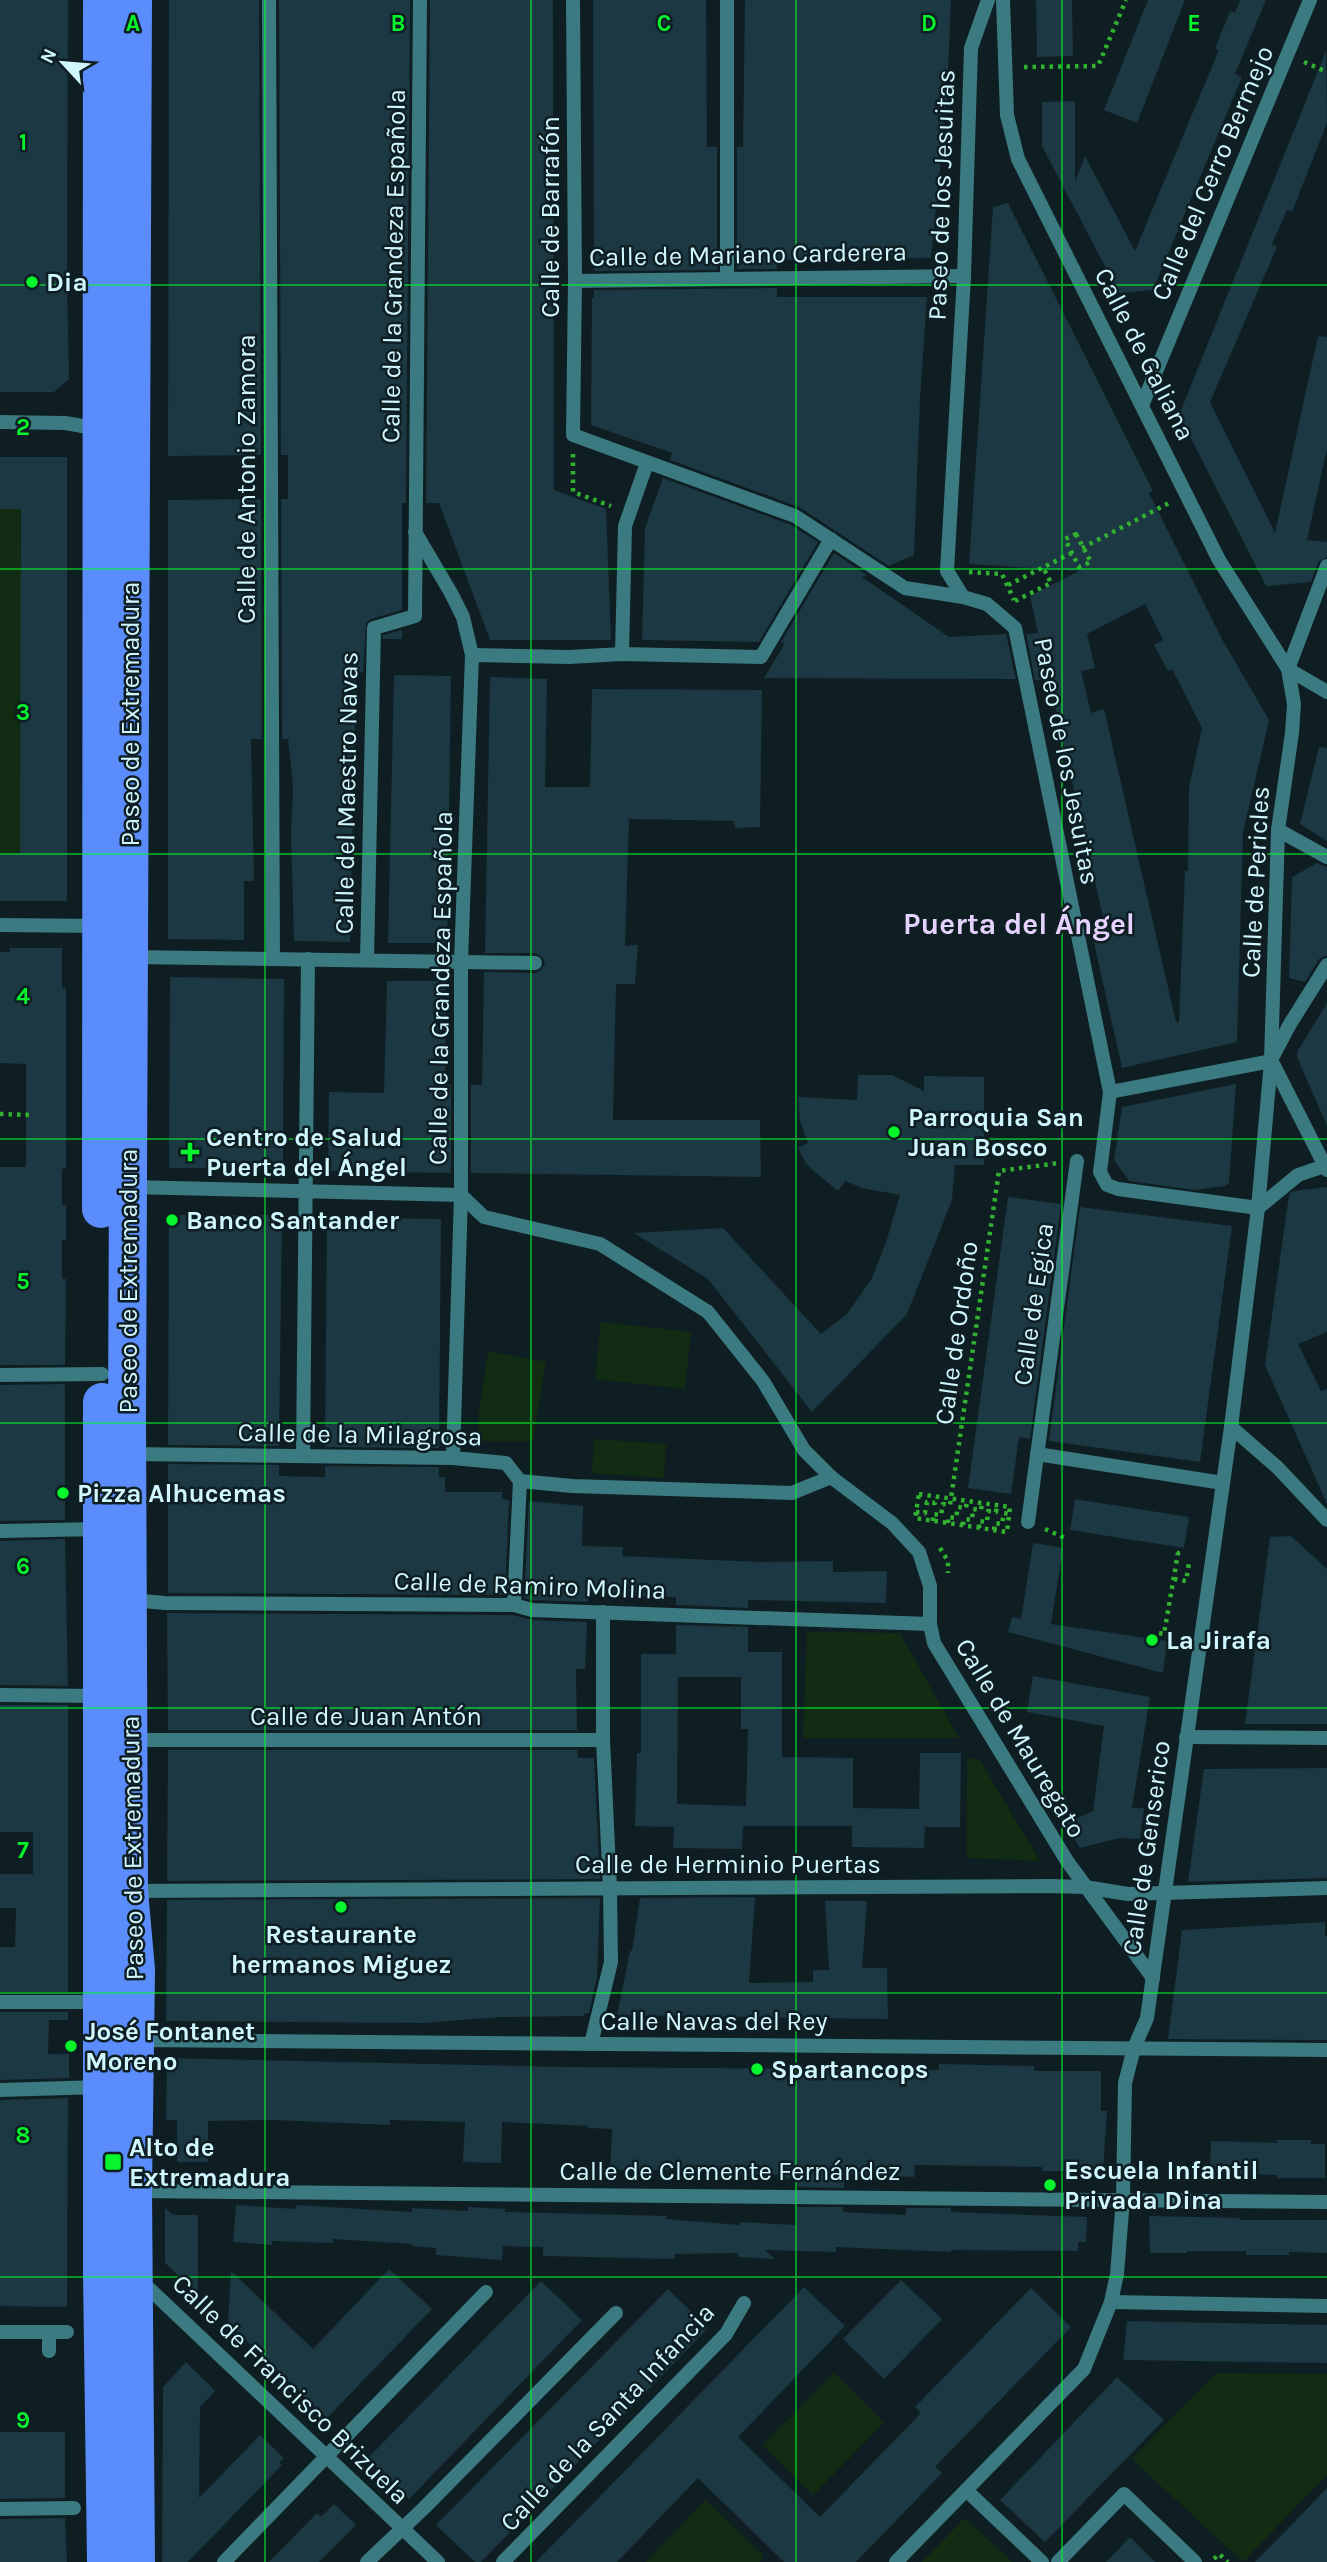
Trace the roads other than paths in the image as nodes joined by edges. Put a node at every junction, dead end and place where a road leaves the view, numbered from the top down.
1 (102, 0) edge
2 (133, 0) edge
3 (269, 0) edge
4 (420, 0) edge
5 (573, 0) edge
6 (727, 0) edge
7 (988, 0) edge
8 (1003, 0) edge
9 (1310, 0) edge
10 (964, 276) junction
11 (727, 279) junction
12 (575, 281) junction
13 (1143, 403) junction
14 (0, 422) edge
15 (102, 429) junction
16 (131, 453) junction
17 (647, 463) junction
18 (415, 532) junction
19 (831, 539) junction
20 (1327, 566) edge
21 (963, 597) junction
22 (415, 616) joint
23 (622, 654) junction
24 (472, 655) junction
25 (1288, 669) junction
26 (1327, 692) edge
27 (1278, 830) junction
28 (1327, 857) edge
29 (0, 925) edge
30 (102, 926) junction
31 (129, 957) junction
32 (273, 959) junction
33 (308, 959) junction
34 (367, 960) junction
35 (461, 962) junction
36 (535, 963) dead end
37 (1327, 965) edge
38 (1271, 1061) junction
39 (1110, 1092) junction
40 (1077, 1161) road end
41 (1326, 1167) edge
42 (114, 1184) junction
43 (305, 1191) junction
44 (461, 1195) junction
45 (1258, 1208) junction
46 (102, 1374) junction
47 (0, 1375) edge
48 (1231, 1427) junction
49 (128, 1454) junction
50 (1037, 1454) junction
51 (303, 1455) junction
52 (453, 1458) junction
53 (831, 1477) junction
54 (520, 1481) junction
55 (1223, 1483) junction
56 (1327, 1520) edge
57 (1028, 1522) dead end
58 (115, 1528) junction
59 (0, 1531) edge
60 (129, 1600) junction
61 (514, 1605) junction
62 (603, 1612) junction
63 (930, 1624) junction
64 (0, 1695) edge
65 (120, 1713) junction
66 (1185, 1737) junction
67 (1327, 1738) edge
68 (603, 1740) junction
69 (1085, 1886) junction
70 (1327, 1888) edge
71 (610, 1889) junction
72 (129, 1891) junction
73 (1165, 1893) junction
74 (1153, 1978) junction
75 (0, 2002) edge
76 (118, 2020) junction
77 (591, 2044) junction
78 (1134, 2048) junction
79 (1327, 2050) edge
80 (102, 2087) junction
81 (0, 2090) edge
82 (133, 2191) junction
83 (1123, 2199) junction
84 (1327, 2202) edge
85 (117, 2273) junction
86 (486, 2292) dead end
87 (1111, 2302) junction
88 (744, 2303) dead end
89 (1327, 2306) edge
90 (616, 2313) dead end
91 (0, 2332) edge
92 (49, 2332) junction
93 (67, 2332) dead end
94 (49, 2351) dead end
95 (327, 2457) junction
96 (965, 2490) junction
97 (74, 2508) dead end
98 (0, 2509) edge
99 (401, 2528) junction
100 (106, 2562) edge
101 (136, 2562) edge
102 (224, 2562) edge
103 (367, 2562) edge
104 (438, 2562) edge
105 (503, 2562) edge
106 (896, 2562) edge
107 (1042, 2562) edge
108 (1058, 2562) edge
109 (1195, 2562) edge

1 - 15 main road, Paseo de Extremadura
2 - 16 main road, Paseo de Extremadura
3 - 32 street, Calle de Antonio Zamora
4 - 18 street, Calle de la Grandeza Española
5 - 12 street, Calle de Barrafón
6 - 11 street
7 - 10 street, Paseo de los Jesuitas
8 - 13 street, Calle de Galiana
9 - 13 street, Calle del Cerro Bermejo
10 - 11 street, Calle de Mariano Carderera
10 - 21 street, Paseo de los Jesuitas
11 - 12 street, Calle de Mariano Carderera
12 - 17 street, Calle de Barrafón
13 - 25 street, Calle de Galiana
14 - 15 street
15 - 16 street
15 - 30 main road, Paseo de Extremadura
16 - 31 main road, Paseo de Extremadura
17 - 19 street
17 - 23 street
18 - 22 street, Calle de la Grandeza Española
18 - 24 street, Calle de la Grandeza Española
19 - 21 street
19 - 23 street
20 - 25 street
21 - 39 street, Paseo de los Jesuitas
22 - 34 street, Calle del Maestro Navas
23 - 24 street
24 - 35 street, Calle de la Grandeza Española
25 - 26 street, Calle de Galiana
25 - 27 street, Calle de Pericles
27 - 28 street
27 - 38 street, Calle de Pericles
29 - 30 street
30 - 31 street
30 - 42 main road, Paseo de Extremadura
31 - 32 street
31 - 42 main road, Paseo de Extremadura
32 - 33 street
33 - 34 street
33 - 43 street
34 - 35 street
35 - 36 street
35 - 44 street, Calle de la Grandeza Española
37 - 38 street
38 - 39 street
38 - 41 street
38 - 45 street, Calle de Pericles
39 - 45 street, Paseo de los Jesuitas
40 - 50 street, Calle de Egica
41 - 45 street
42 - 43 street
42 - 46 main road, Paseo de Extremadura
42 - 49 main road, Paseo de Extremadura
43 - 44 street
43 - 51 street
44 - 52 street, Calle de la Grandeza Española
44 - 53 street, Calle de Mauregato
45 - 48 street
46 - 47 street
46 - 58 main road, Paseo de Extremadura
48 - 55 street, Calle de Genserico
48 - 56 street
49 - 51 street, Calle de la Milagrosa
49 - 58 main road, Paseo de Extremadura
50 - 55 street
50 - 57 street, Calle de Egica
51 - 52 street, Calle de la Milagrosa
52 - 54 street, Calle de la Milagrosa
53 - 54 street
53 - 63 street, Calle de Mauregato
54 - 61 street
55 - 66 street, Calle de Genserico
58 - 59 street
58 - 60 main road, Paseo de Extremadura
58 - 65 main road, Paseo de Extremadura
60 - 61 street, Calle de Ramiro Molina
60 - 65 main road, Paseo de Extremadura
61 - 62 street, Calle de Ramiro Molina
62 - 63 street, Calle de Ramiro Molina
62 - 68 street
63 - 69 street, Calle de Mauregato
64 - 65 street, Calle de Juan Antón
65 - 68 street, Calle de Juan Antón
65 - 72 main road, Paseo de Extremadura
65 - 76 main road, Paseo de Extremadura
66 - 67 street
66 - 73 street, Calle de Genserico
68 - 71 street
69 - 71 street, Calle de Herminio Puertas
69 - 73 street, Calle de Herminio Puertas
69 - 74 street, Calle de Mauregato
70 - 73 street, Calle de Herminio Puertas
71 - 72 street, Calle de Herminio Puertas
71 - 77 street
72 - 76 main road, Paseo de Extremadura
73 - 74 street, Calle de Genserico
74 - 78 street, Calle de Genserico
75 - 76 street, Calle Navas del Rey
76 - 77 street, Calle Navas del Rey
76 - 80 main road, Paseo de Extremadura
76 - 82 main road, Paseo de Extremadura
77 - 78 street, Calle Navas del Rey
78 - 79 street, Calle Navas del Rey
78 - 83 street, Calle de Genserico
80 - 81 street
80 - 85 main road, Paseo de Extremadura
82 - 83 street, Calle de Clemente Fernández
82 - 85 main road, Paseo de Extremadura
83 - 84 street, Calle de Clemente Fernández
83 - 87 street, Calle de Genserico
85 - 95 street, Calle de Francisco Brizuela
85 - 100 main road, Paseo de Extremadura
85 - 101 main road, Paseo de Extremadura
86 - 95 street
87 - 89 street
87 - 96 street, Calle de Genserico
88 - 105 street, Calle de la Santa Infancia
90 - 99 street
91 - 92 street
92 - 93 street
92 - 94 street
95 - 99 street, Calle de Francisco Brizuela
95 - 102 street
96 - 106 street, Calle de Genserico
96 - 107 street
97 - 98 street
99 - 103 street
99 - 104 street, Calle de Francisco Brizuela
108 - 109 street

